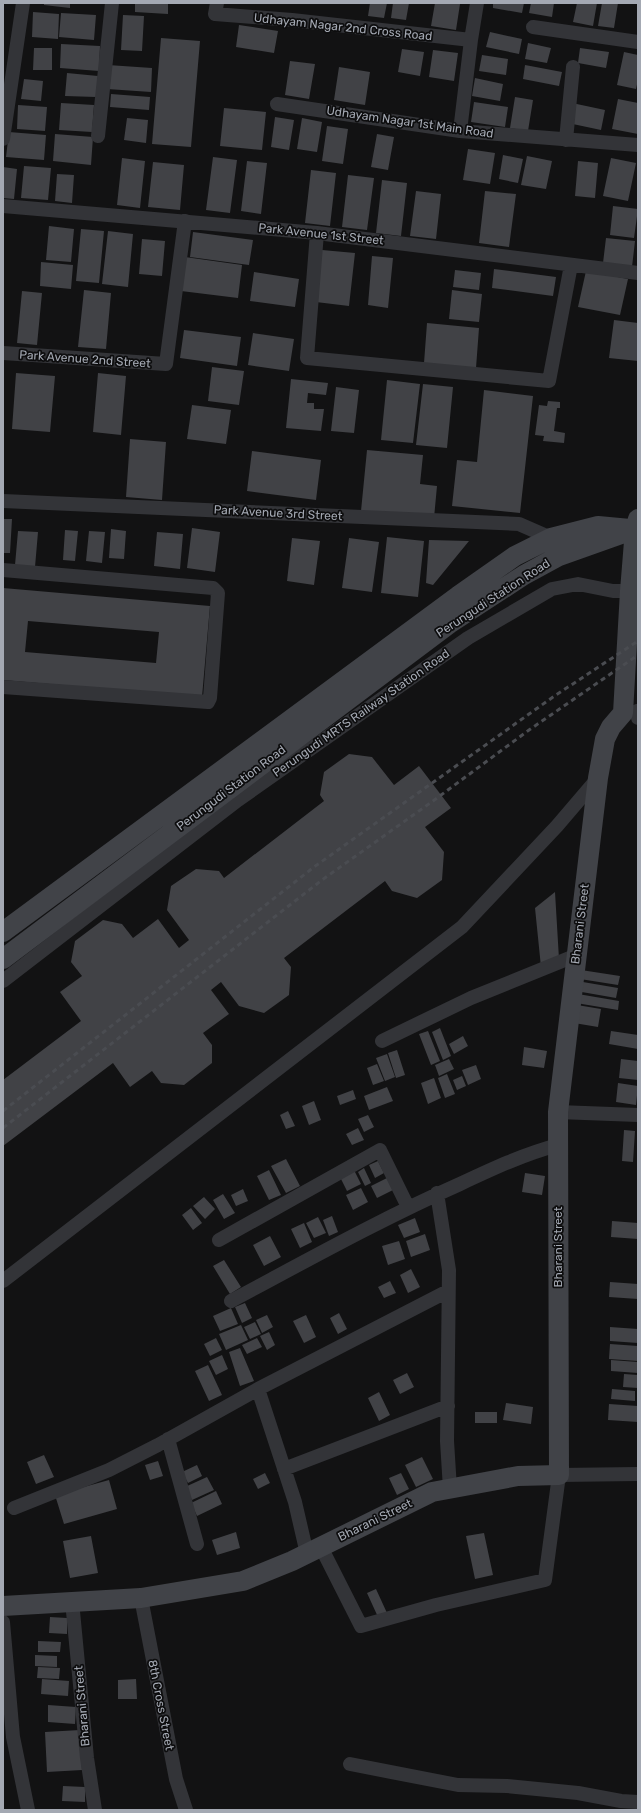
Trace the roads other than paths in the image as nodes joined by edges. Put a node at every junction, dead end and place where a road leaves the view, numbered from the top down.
1 (23, 3) edge
2 (112, 3) edge
3 (477, 3) edge
4 (216, 9) edge
5 (532, 27) dead end
6 (471, 40) junction
7 (638, 42) edge
8 (573, 67) dead end
9 (277, 104) dead end
10 (460, 131) junction
11 (98, 136) dead end
12 (3, 139) edge
13 (566, 140) junction
14 (638, 145) edge
15 (3, 206) edge
16 (186, 221) junction
17 (317, 233) junction
18 (571, 265) junction
19 (638, 273) edge
20 (3, 353) edge
21 (3, 501) edge
22 (637, 524) edge
23 (551, 538) junction
24 (3, 570) edge
25 (630, 591) junction
26 (3, 688) edge
27 (634, 713) edge
28 (598, 778) junction
29 (71, 919) junction
30 (3, 932) edge
31 (576, 955) junction
32 (3, 959) edge
33 (3, 981) edge
34 (382, 1041) dead end
35 (558, 1112) junction
36 (638, 1115) edge
37 (558, 1145) junction
38 (437, 1193) junction
39 (408, 1207) junction
40 (219, 1240) dead end
41 (3, 1281) edge
42 (448, 1291) junction
43 (231, 1301) dead end
44 (258, 1389) junction
45 (448, 1406) junction
46 (168, 1440) junction
47 (284, 1469) junction
48 (638, 1474) edge
49 (559, 1475) junction
50 (450, 1489) junction
51 (14, 1508) dead end
52 (197, 1544) dead end
53 (314, 1551) junction
54 (141, 1598) junction
55 (72, 1601) junction
56 (3, 1606) edge
57 (3, 1622) edge
58 (350, 1764) dead end
59 (638, 1802) edge
60 (28, 1810) edge
61 (95, 1810) edge
62 (186, 1810) edge

1 - 12 street
2 - 11 street
3 - 6 street
4 - 6 street, Udhayam Nagar 2nd Cross Road
5 - 7 street
6 - 10 street
8 - 13 street
9 - 10 street, Udhayam Nagar 1st Main Road
10 - 13 street, Udhayam Nagar 1st Main Road
13 - 14 street, Udhayam Nagar 1st Main Road
15 - 16 street, Park Avenue 1st Street
16 - 17 street, Park Avenue 1st Street
16 - 20 street, Park Avenue 2nd Street
17 - 18 street, Park Avenue 1st Street
17 - 18 street
18 - 19 street, Park Avenue 1st Street
21 - 23 street, Park Avenue 3rd Street
22 - 23 street, Perungudi Station Road
22 - 25 street, Bharani Street
22 - 29 street, Perungudi Station Road
23 - 30 street, Perungudi Station Road
24 - 26 street
25 - 27 street, Bharani Street
25 - 29 street, Perungudi MRTS Railway Station Road
27 - 28 street, Bharani Street
28 - 31 street, Bharani Street
28 - 41 street
29 - 32 street, Perungudi Station Road
29 - 33 street, Perungudi MRTS Railway Station Road
31 - 34 street
31 - 35 street, Bharani Street
35 - 36 street
35 - 37 street, Bharani Street
37 - 38 street
37 - 49 street, Bharani Street
38 - 39 street
38 - 42 street
39 - 40 street
39 - 43 street
42 - 44 street
42 - 45 street
44 - 46 street
44 - 47 street
45 - 47 street
45 - 50 street
46 - 51 street
46 - 52 street
47 - 53 street
48 - 49 street
49 - 50 street, Bharani Street
49 - 53 street
50 - 53 street, Bharani Street
53 - 54 street, Bharani Street
54 - 55 street, Bharani Street
54 - 62 street, 8th Cross Street
55 - 56 street, Bharani Street
55 - 61 street, Bharani Street
57 - 60 street
58 - 59 street

